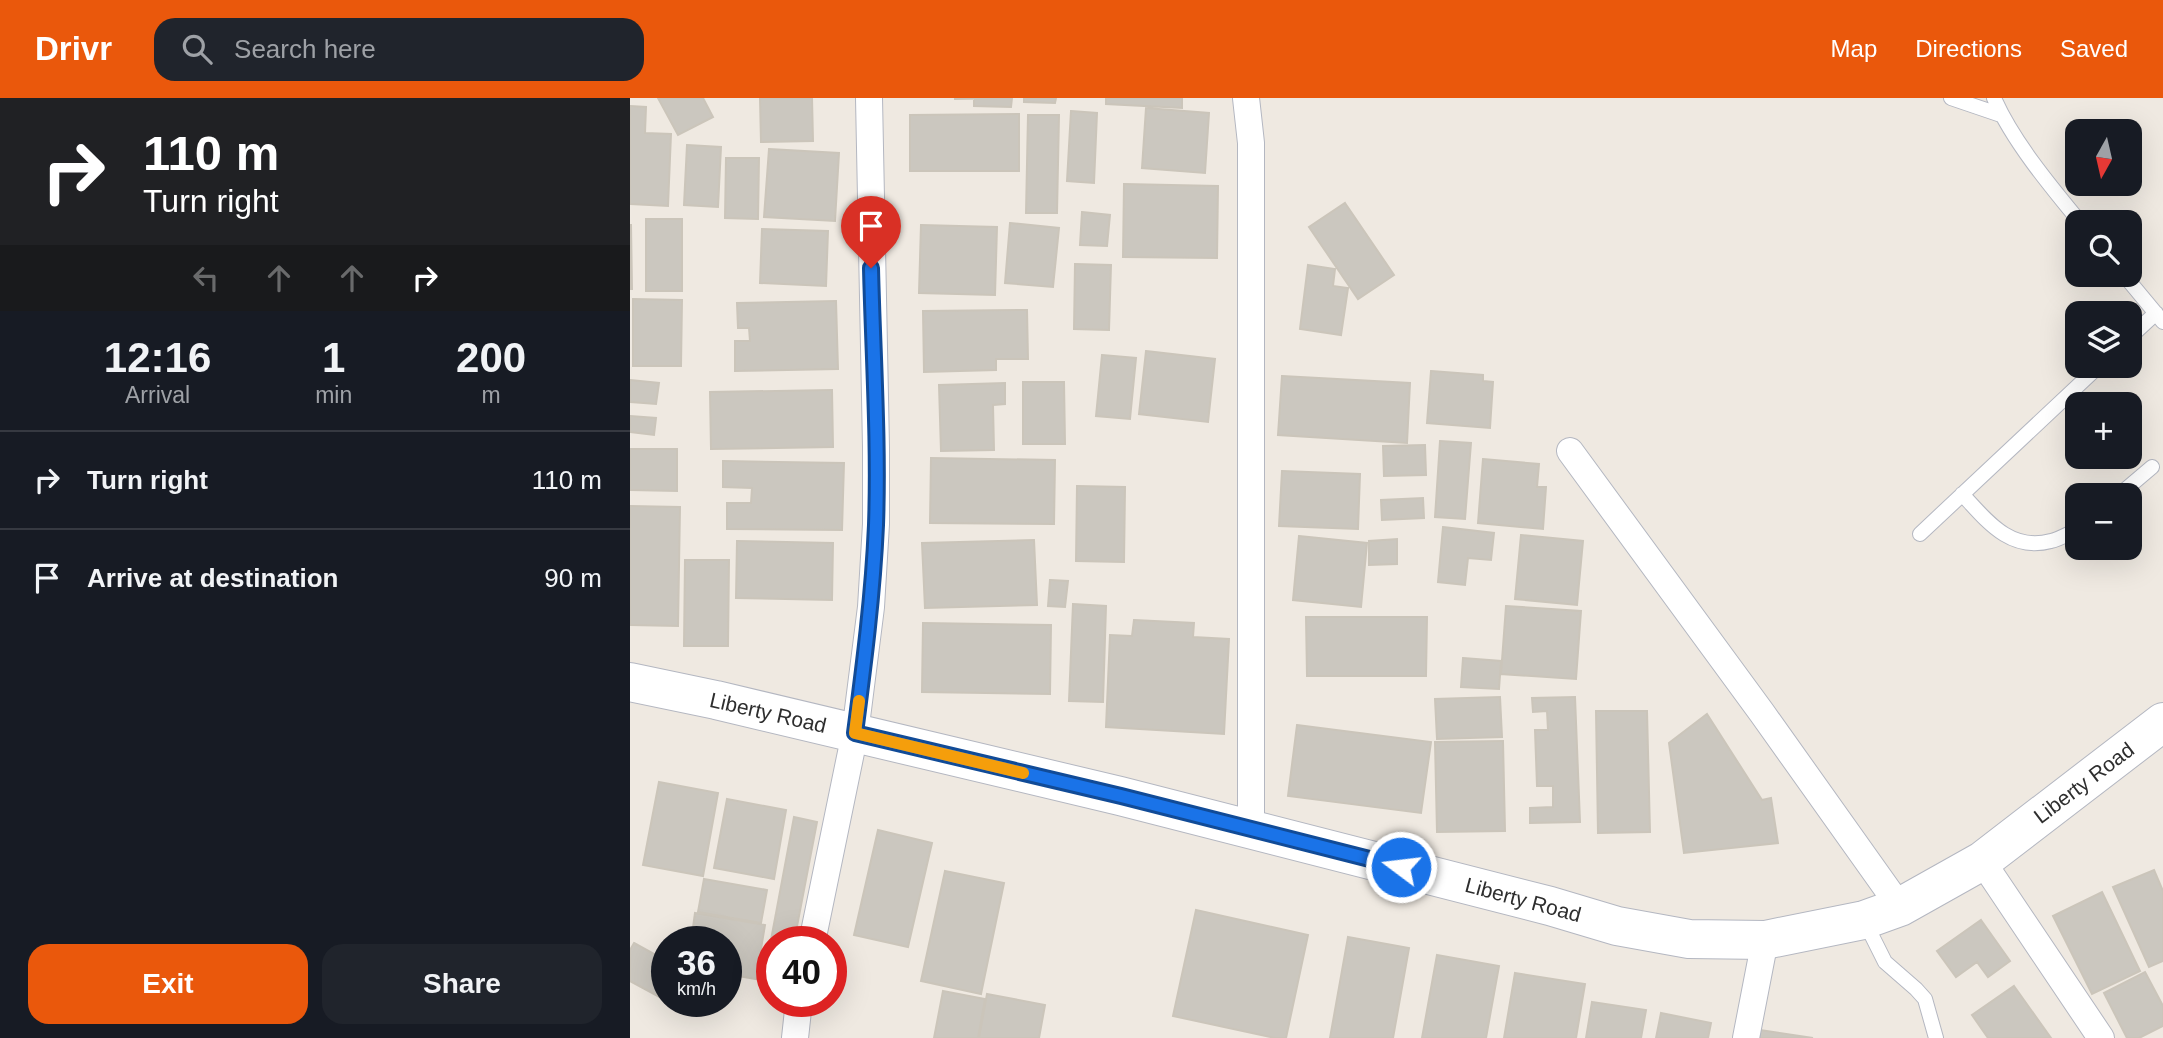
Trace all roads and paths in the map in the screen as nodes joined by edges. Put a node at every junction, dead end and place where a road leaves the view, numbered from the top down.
1 (869, 98) edge
2 (1246, 98) edge
3 (1951, 98) edge
4 (1994, 98) edge
5 (2001, 115) junction
6 (2070, 210) edge
7 (2134, 287) edge
8 (2159, 318) edge
9 (2142, 329) edge
10 (2086, 378) edge
11 (1570, 451) dead end
12 (2152, 467) dead end
13 (2133, 483) edge
14 (1962, 494) junction
15 (1920, 534) dead end
16 (2065, 536) edge
17 (630, 682) edge
18 (2163, 722) edge
19 (855, 733) junction
20 (1251, 828) junction
21 (1982, 861) junction
22 (1900, 907) junction
23 (1864, 920) junction
24 (815, 926) edge
25 (1765, 940) junction
26 (797, 1017) edge
27 (795, 1038) edge
28 (1746, 1038) edge
29 (1936, 1038) edge
30 (2101, 1038) edge

1 - 19 street
2 - 20 street
3 - 5 lane
4 - 5 lane
5 - 6 lane
7 - 8 lane
8 - 9 lane
10 - 14 lane
11 - 22 street
12 - 13 lane
14 - 15 lane
14 - 16 lane
17 - 19 street, Liberty Road
18 - 21 street, Liberty Road
19 - 20 street, Liberty Road
19 - 24 street
20 - 25 street, Liberty Road
21 - 22 street, Liberty Road
21 - 30 street
22 - 23 street, Liberty Road
23 - 25 street, Liberty Road
23 - 29 lane
25 - 28 street
26 - 27 street

